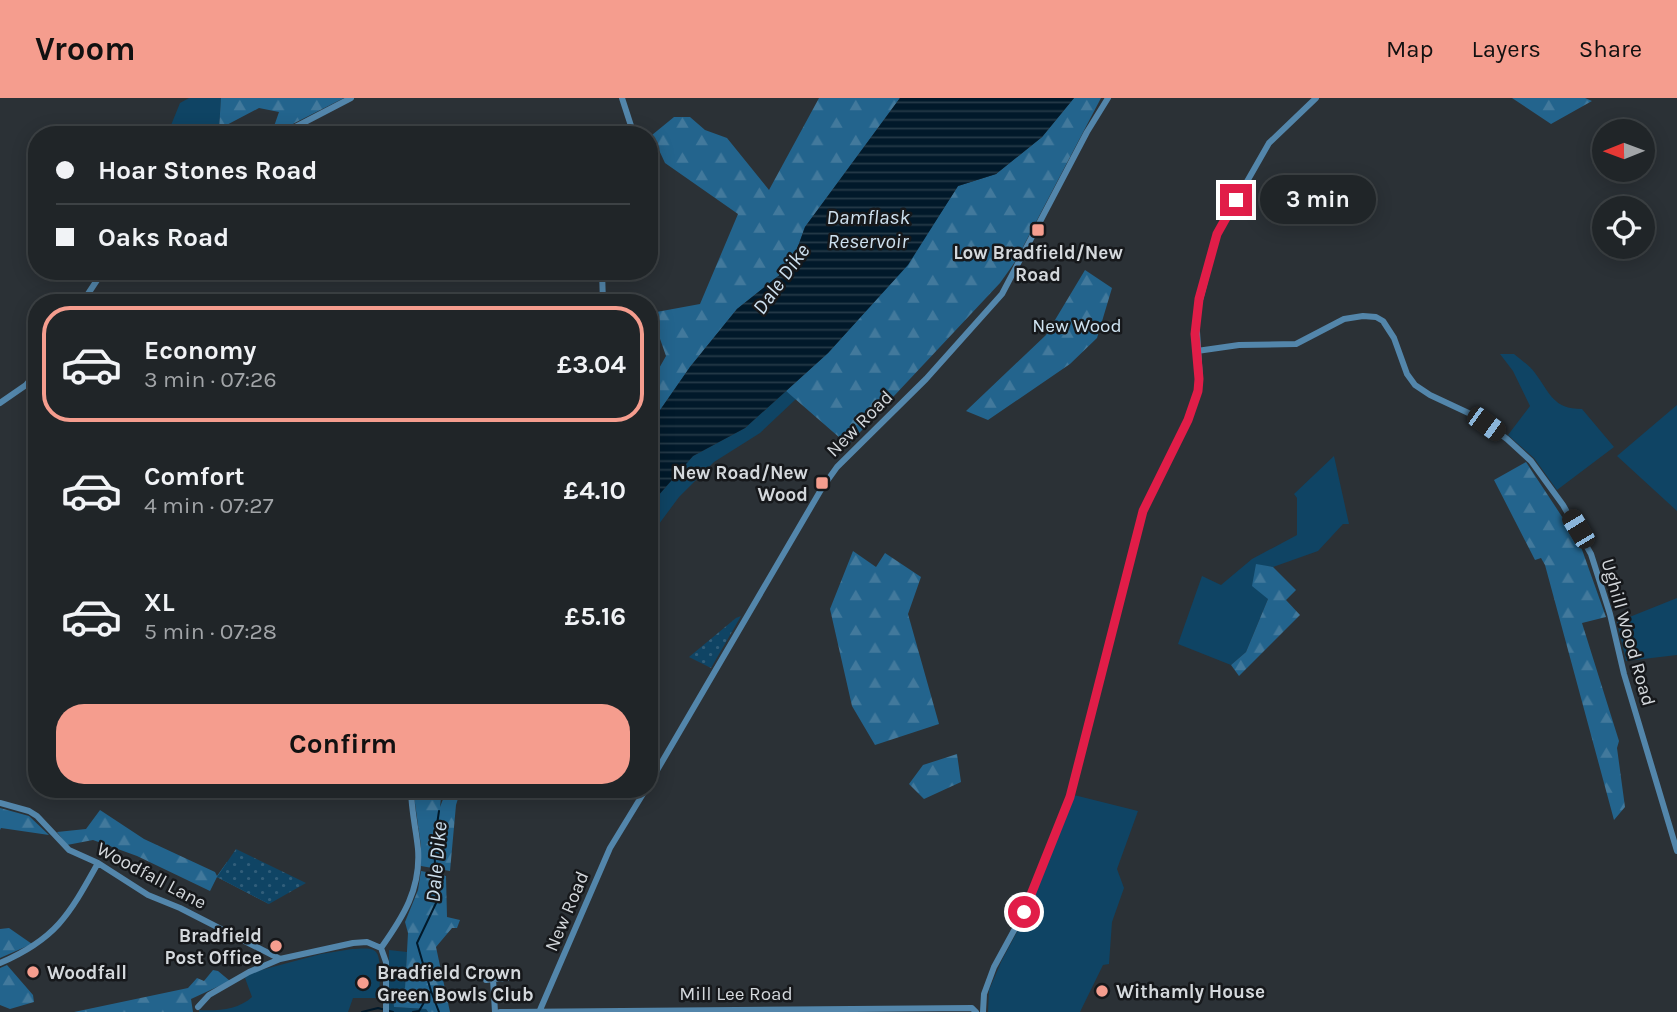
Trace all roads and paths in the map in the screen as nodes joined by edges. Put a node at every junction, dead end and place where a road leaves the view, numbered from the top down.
1 (351, 98) edge
2 (1108, 98) edge
3 (1316, 98) edge
4 (622, 99) edge
5 (297, 126) edge
6 (631, 126) edge
7 (1197, 351) junction
8 (28, 383) edge
9 (0, 403) edge
10 (658, 769) edge
11 (412, 798) edge
12 (641, 798) edge
13 (0, 803) edge
14 (1677, 850) edge
15 (98, 863) junction
16 (381, 948) junction
17 (280, 959) junction
18 (0, 963) edge
19 (507, 978) dead end
20 (984, 998) junction
21 (198, 1007) dead end
22 (540, 1010) edge
23 (974, 1010) edge
24 (386, 1012) edge
25 (498, 1012) edge
26 (984, 1012) edge

1 - 5 street
2 - 10 street, New Road
3 - 7 street
4 - 6 street
7 - 14 street, Ughill Wood Road
7 - 20 street
8 - 9 street
11 - 16 street
12 - 22 street, New Road
13 - 15 street, Woodfall Lane
15 - 17 street, Woodfall Lane
15 - 18 street
16 - 17 street
16 - 24 street
17 - 21 street
19 - 25 street
20 - 23 street, Mill Lee Road
20 - 26 street
22 - 23 street, Mill Lee Road
22 - 25 street, Mill Lee Road

